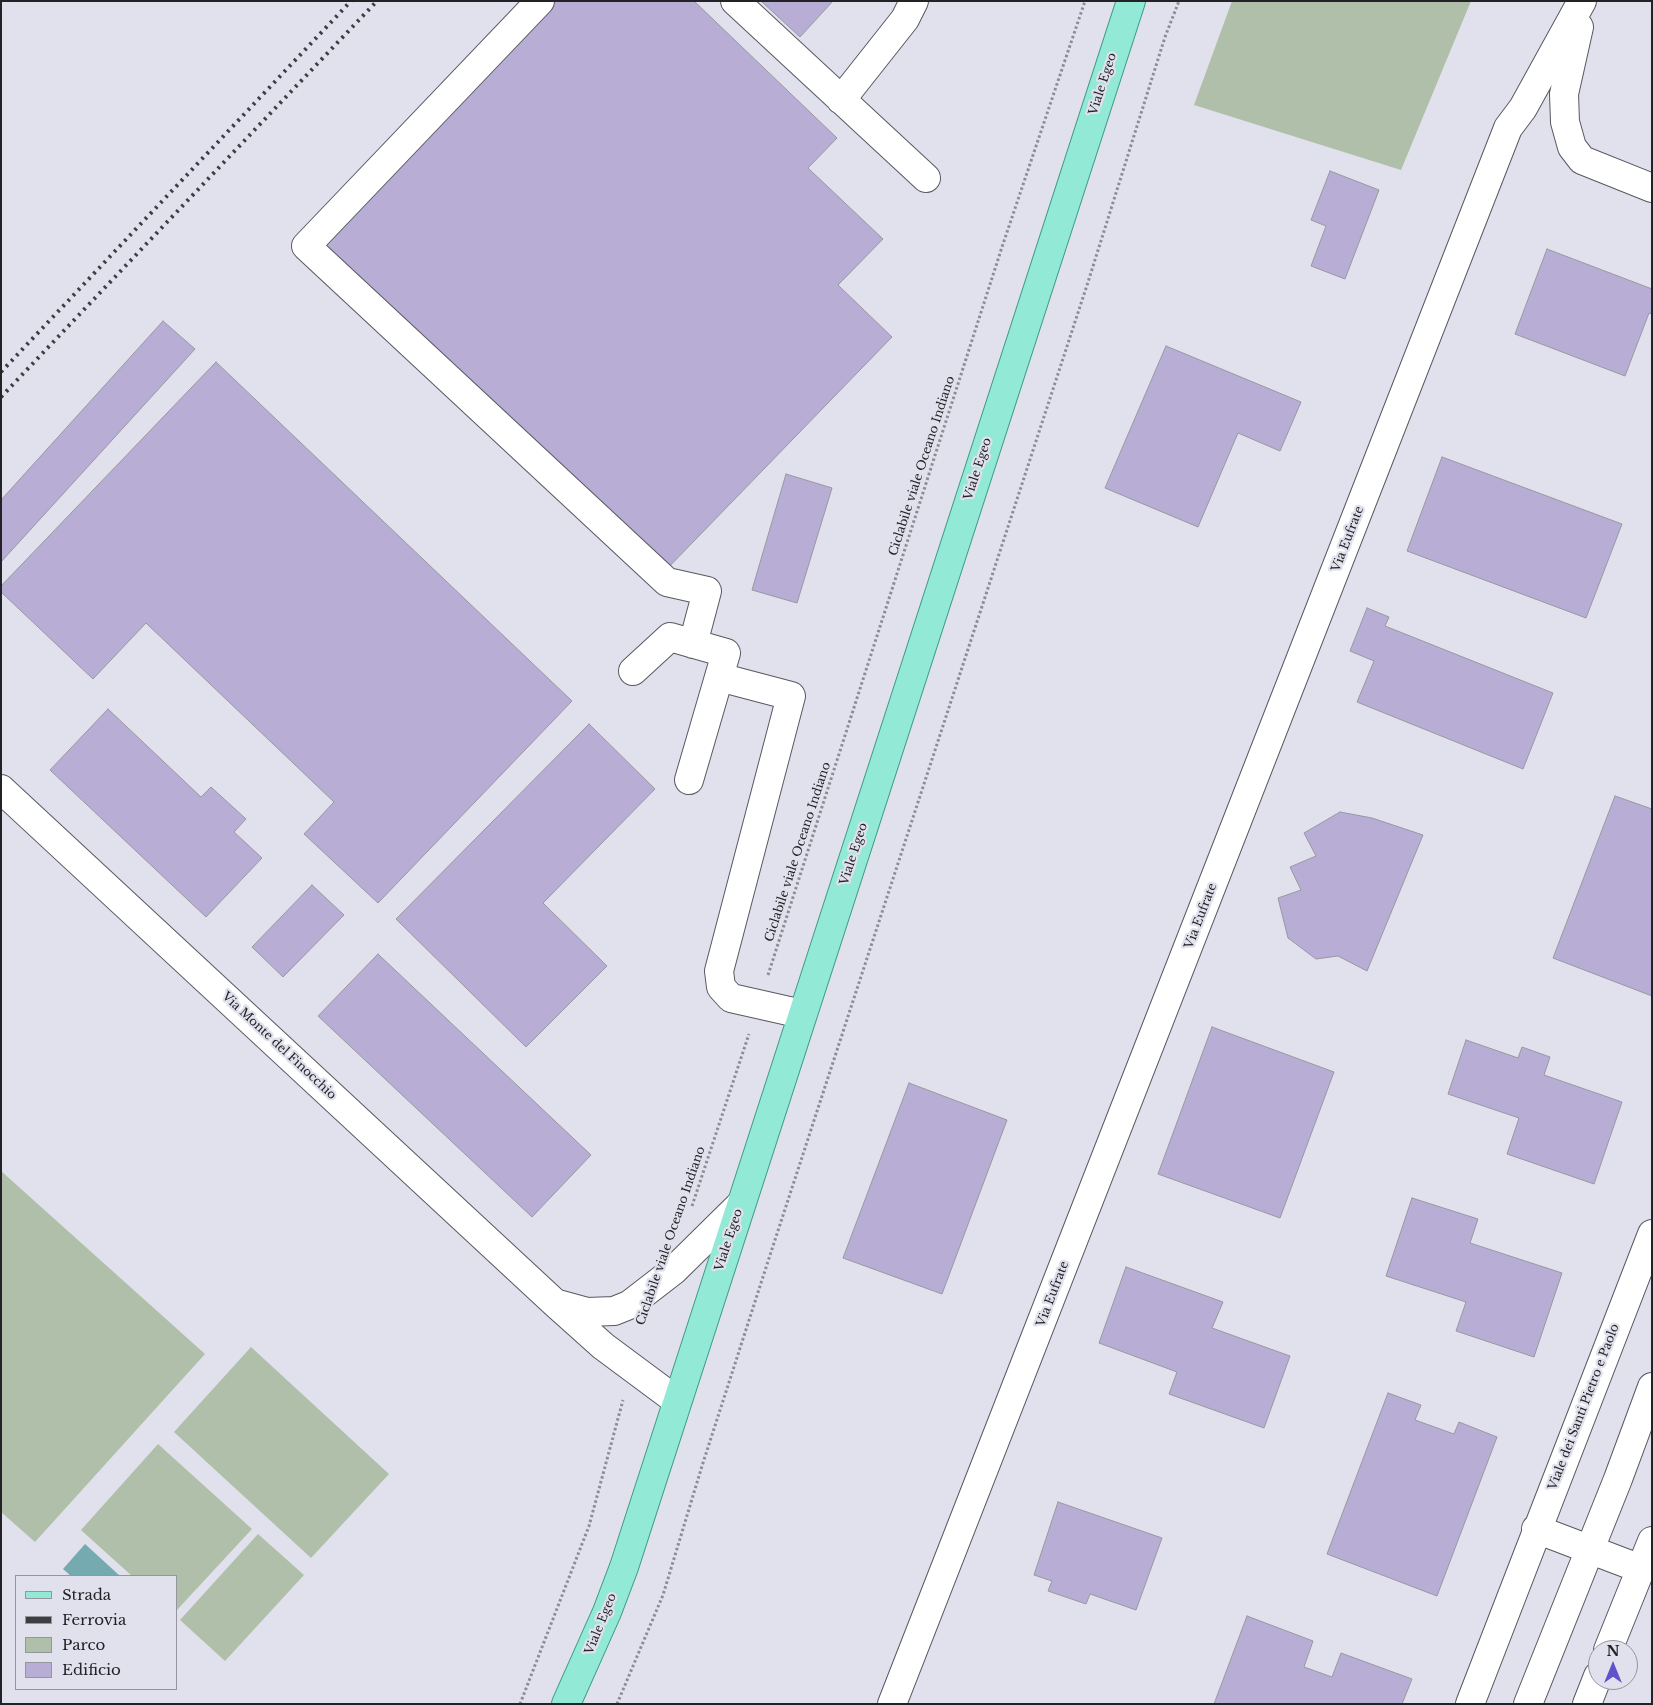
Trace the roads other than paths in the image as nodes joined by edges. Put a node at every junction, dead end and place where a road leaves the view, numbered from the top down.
1 (540, 1) edge
2 (735, 1) edge
3 (914, 1) edge
4 (1131, 1) edge
5 (1584, 1) edge
6 (841, 100) junction
7 (926, 178) dead end
8 (1652, 188) edge
9 (693, 644) junction
10 (633, 671) dead end
11 (719, 677) junction
12 (689, 780) dead end
13 (1, 789) edge
14 (802, 1014) junction
15 (740, 1205) junction
16 (1652, 1234) edge
17 (1642, 1288) edge
18 (556, 1304) junction
19 (1652, 1387) edge
20 (677, 1401) junction
21 (1536, 1529) junction
22 (1652, 1541) edge
23 (1590, 1550) junction
24 (1641, 1568) junction
25 (1612, 1640) edge
26 (1592, 1690) edge
27 (566, 1704) edge
28 (892, 1704) edge
29 (1470, 1704) edge
30 (1528, 1704) edge
31 (1587, 1704) edge

1 - 9 street
2 - 6 street
3 - 6 street
4 - 14 main road, Viale Egeo
5 - 8 street
5 - 28 street, Via Eufrate
6 - 7 street
9 - 10 street
9 - 11 street
11 - 12 street
11 - 14 street
13 - 18 street, Via Monte del Finocchio
14 - 15 main road, Viale Egeo
15 - 18 street, Via Monte del Finocchio
15 - 20 main road, Viale Egeo
16 - 17 street, Viale dei Santi Pietro e Paolo
17 - 21 street, Viale dei Santi Pietro e Paolo
18 - 20 street, Via Monte del Finocchio
19 - 23 street
20 - 27 main road, Viale Egeo
21 - 23 street
21 - 29 street, Viale dei Santi Pietro e Paolo
22 - 24 street
23 - 24 street
23 - 30 street
24 - 25 street
26 - 31 street

